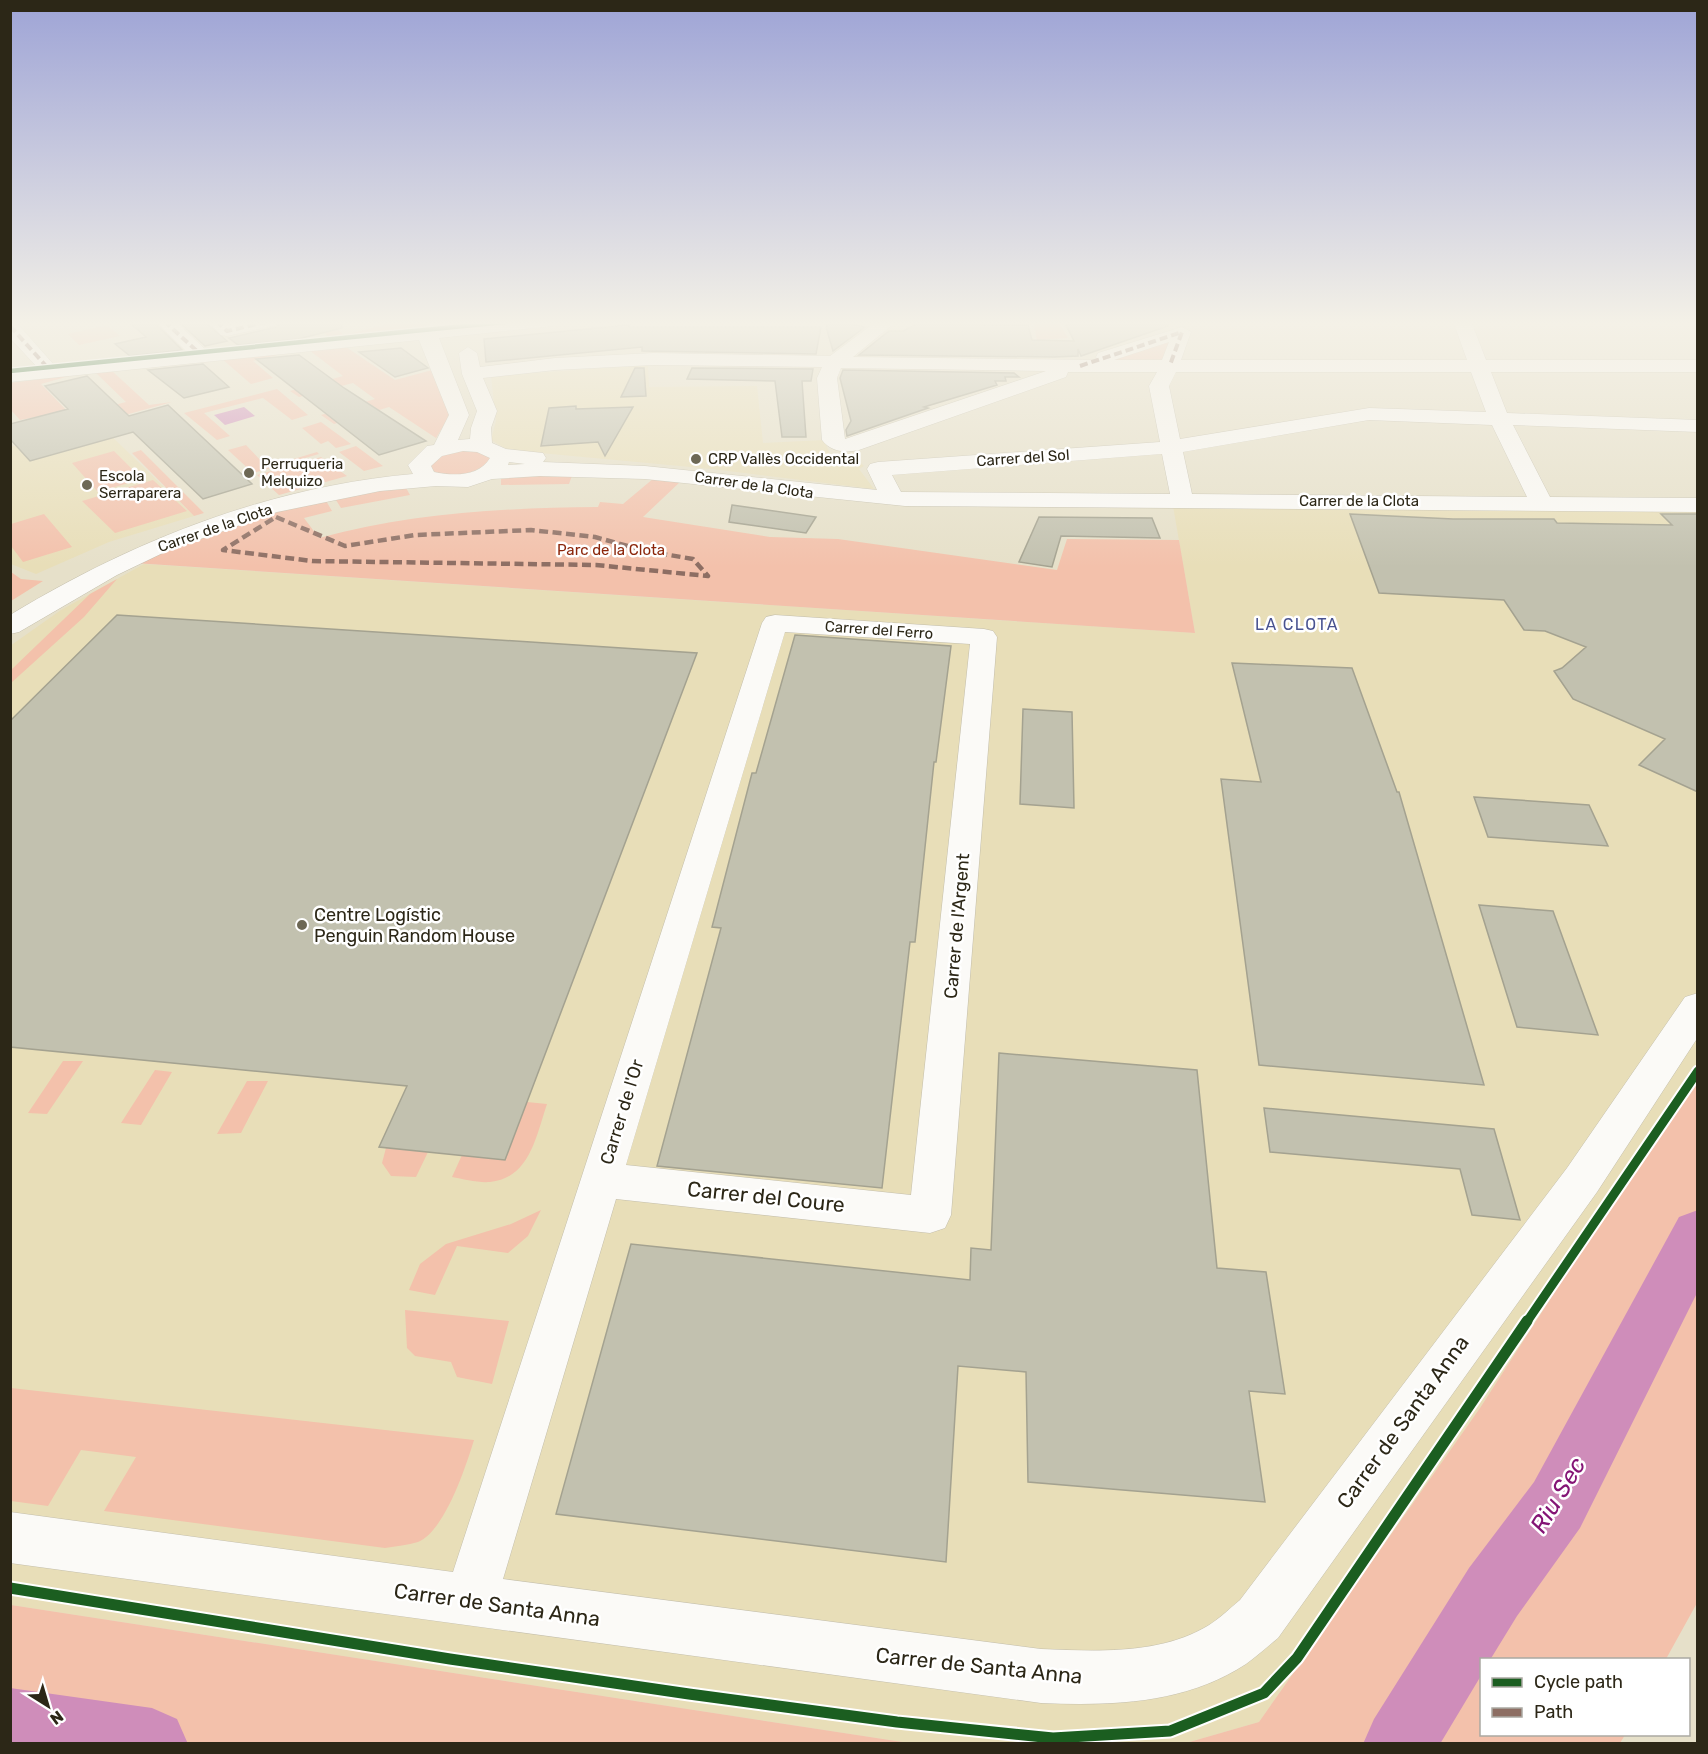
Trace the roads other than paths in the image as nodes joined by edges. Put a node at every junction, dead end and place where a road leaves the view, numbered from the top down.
1 (454, 403) edge
2 (484, 403) edge
3 (829, 403) edge
4 (970, 403) edge
5 (1163, 403) edge
6 (1492, 403) edge
7 (1498, 417) junction
8 (1698, 426) edge
9 (481, 446) junction
10 (1172, 447) junction
11 (443, 448) junction
12 (502, 455) junction
13 (422, 459) junction
14 (631, 469) junction
15 (488, 473) junction
16 (437, 479) junction
17 (891, 495) junction
18 (1020, 499) junction
19 (1182, 500) junction
20 (1541, 502) junction
21 (1698, 505) edge
22 (10, 616) edge
23 (775, 624) joint
24 (10, 626) edge
25 (984, 637) joint
26 (1698, 1007) edge
27 (601, 1180) junction
28 (930, 1215) joint
29 (10, 1537) edge
30 (470, 1601) junction

1 - 11 street
2 - 9 street
3 - 4 street
5 - 10 street
6 - 7 street
7 - 8 street, Carrer del Sol
7 - 10 street, Carrer del Sol
7 - 20 street
9 - 11 street
9 - 12 street, Carrer de la Clota
10 - 17 street, Carrer del Sol
10 - 19 street
11 - 13 street, Carrer de la Clota
12 - 14 street, Carrer de la Clota
12 - 15 street
13 - 16 street
13 - 22 street, Carrer de la Clota
14 - 15 street, Carrer de la Clota
14 - 17 street, Carrer de la Clota
14 - 18 street, Carrer de la Clota
15 - 16 street, Carrer de la Clota
16 - 24 street, Carrer de la Clota
17 - 18 street, Carrer de la Clota
18 - 19 street, Carrer de la Clota
19 - 20 street, Carrer de la Clota
20 - 21 street, Carrer de la Clota
23 - 25 street, Carrer del Ferro
23 - 27 street, Carrer de l'Or
25 - 28 street, Carrer de l'Argent
26 - 30 street, Carrer de Santa Anna
27 - 28 street, Carrer del Coure
27 - 30 street, Carrer de l'Or
29 - 30 street, Carrer de Santa Anna

